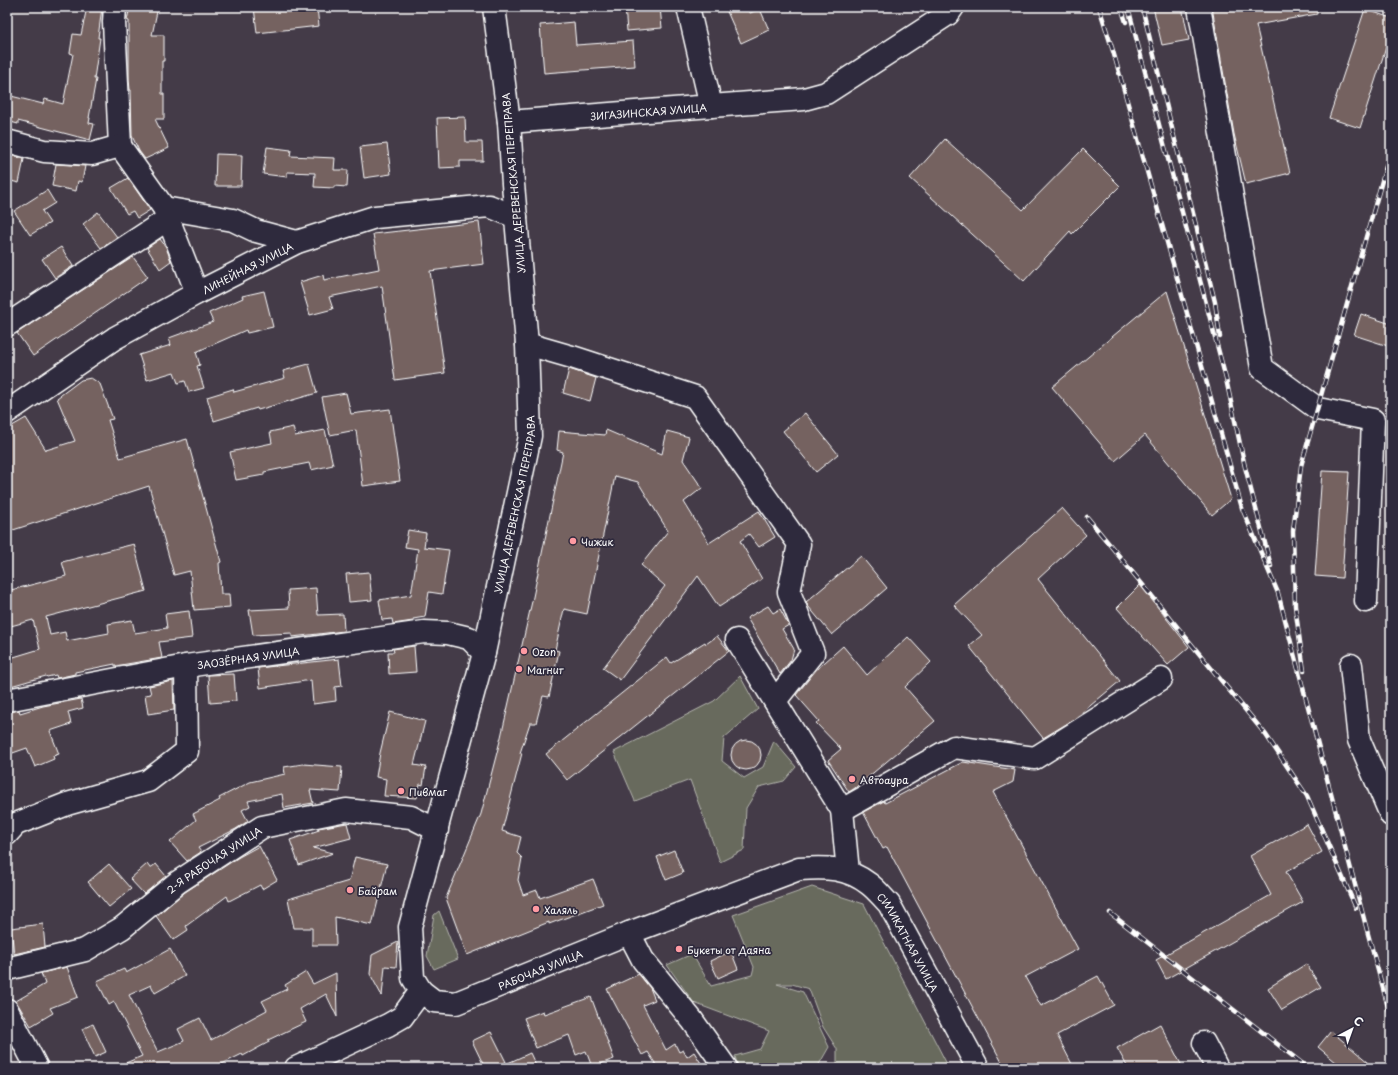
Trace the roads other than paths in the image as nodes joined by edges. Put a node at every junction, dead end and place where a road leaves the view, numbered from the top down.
1 (115, 7) edge
2 (494, 7) edge
3 (688, 7) edge
4 (953, 7) edge
5 (1199, 7) edge
6 (711, 106) junction
7 (509, 122) junction
8 (7, 141) edge
9 (120, 146) junction
10 (166, 214) junction
11 (516, 217) junction
12 (296, 242) junction
13 (197, 293) junction
14 (7, 325) edge
15 (527, 344) junction
16 (7, 412) edge
17 (1382, 421) edge
18 (1366, 601) dead end
19 (737, 640) dead end
20 (484, 653) junction
21 (1351, 665) dead end
22 (186, 666) junction
23 (1160, 680) dead end
24 (7, 700) edge
25 (775, 701) junction
26 (842, 810) junction
27 (1391, 815) edge
28 (437, 830) junction
29 (7, 834) edge
30 (799, 869) joint
31 (848, 872) junction
32 (629, 933) junction
33 (7, 969) edge
34 (421, 991) junction
35 (7, 1010) edge
36 (1204, 1043) dead end
37 (300, 1067) edge
38 (37, 1068) edge
39 (726, 1068) edge
40 (978, 1068) edge
41 (1217, 1068) edge

1 - 9 street
2 - 7 street, УЛИЦА ДЕРЕВЕНСКАЯ ПЕРЕПРАВА
3 - 6 street, ЗИГАЗИНСКАЯ УЛИЦА
4 - 6 street
5 - 17 street
6 - 7 street, ЗИГАЗИНСКАЯ УЛИЦА
7 - 11 street, УЛИЦА ДЕРЕВЕНСКАЯ ПЕРЕПРАВА
8 - 9 street
9 - 10 street
10 - 12 street
10 - 13 street
10 - 14 street
11 - 12 street, ЛИНЕЙНАЯ УЛИЦА
11 - 15 street, УЛИЦА ДЕРЕВЕНСКАЯ ПЕРЕПРАВА
12 - 13 street, ЛИНЕЙНАЯ УЛИЦА
13 - 16 street, ЛИНЕЙНАЯ УЛИЦА
15 - 20 street, УЛИЦА ДЕРЕВЕНСКАЯ ПЕРЕПРАВА
15 - 25 street
17 - 18 street
19 - 25 street
20 - 22 street, ЗАОЗЁРНАЯ УЛИЦА
20 - 28 street, УЛИЦА ДЕРЕВЕНСКАЯ ПЕРЕПРАВА
21 - 27 street
22 - 24 street, ЗАОЗЁРНАЯ УЛИЦА
22 - 29 street
23 - 26 street
25 - 26 street
26 - 31 street
28 - 33 street, 2-Я РАБОЧАЯ УЛИЦА
28 - 34 street, УЛИЦА ДЕРЕВЕНСКАЯ ПЕРЕПРАВА
30 - 31 street, СИЛИКАТНАЯ УЛИЦА
30 - 32 street, РАБОЧАЯ УЛИЦА
31 - 40 street, СИЛИКАТНАЯ УЛИЦА
32 - 34 street, РАБОЧАЯ УЛИЦА
32 - 39 street
34 - 37 street
35 - 38 street
36 - 41 street

